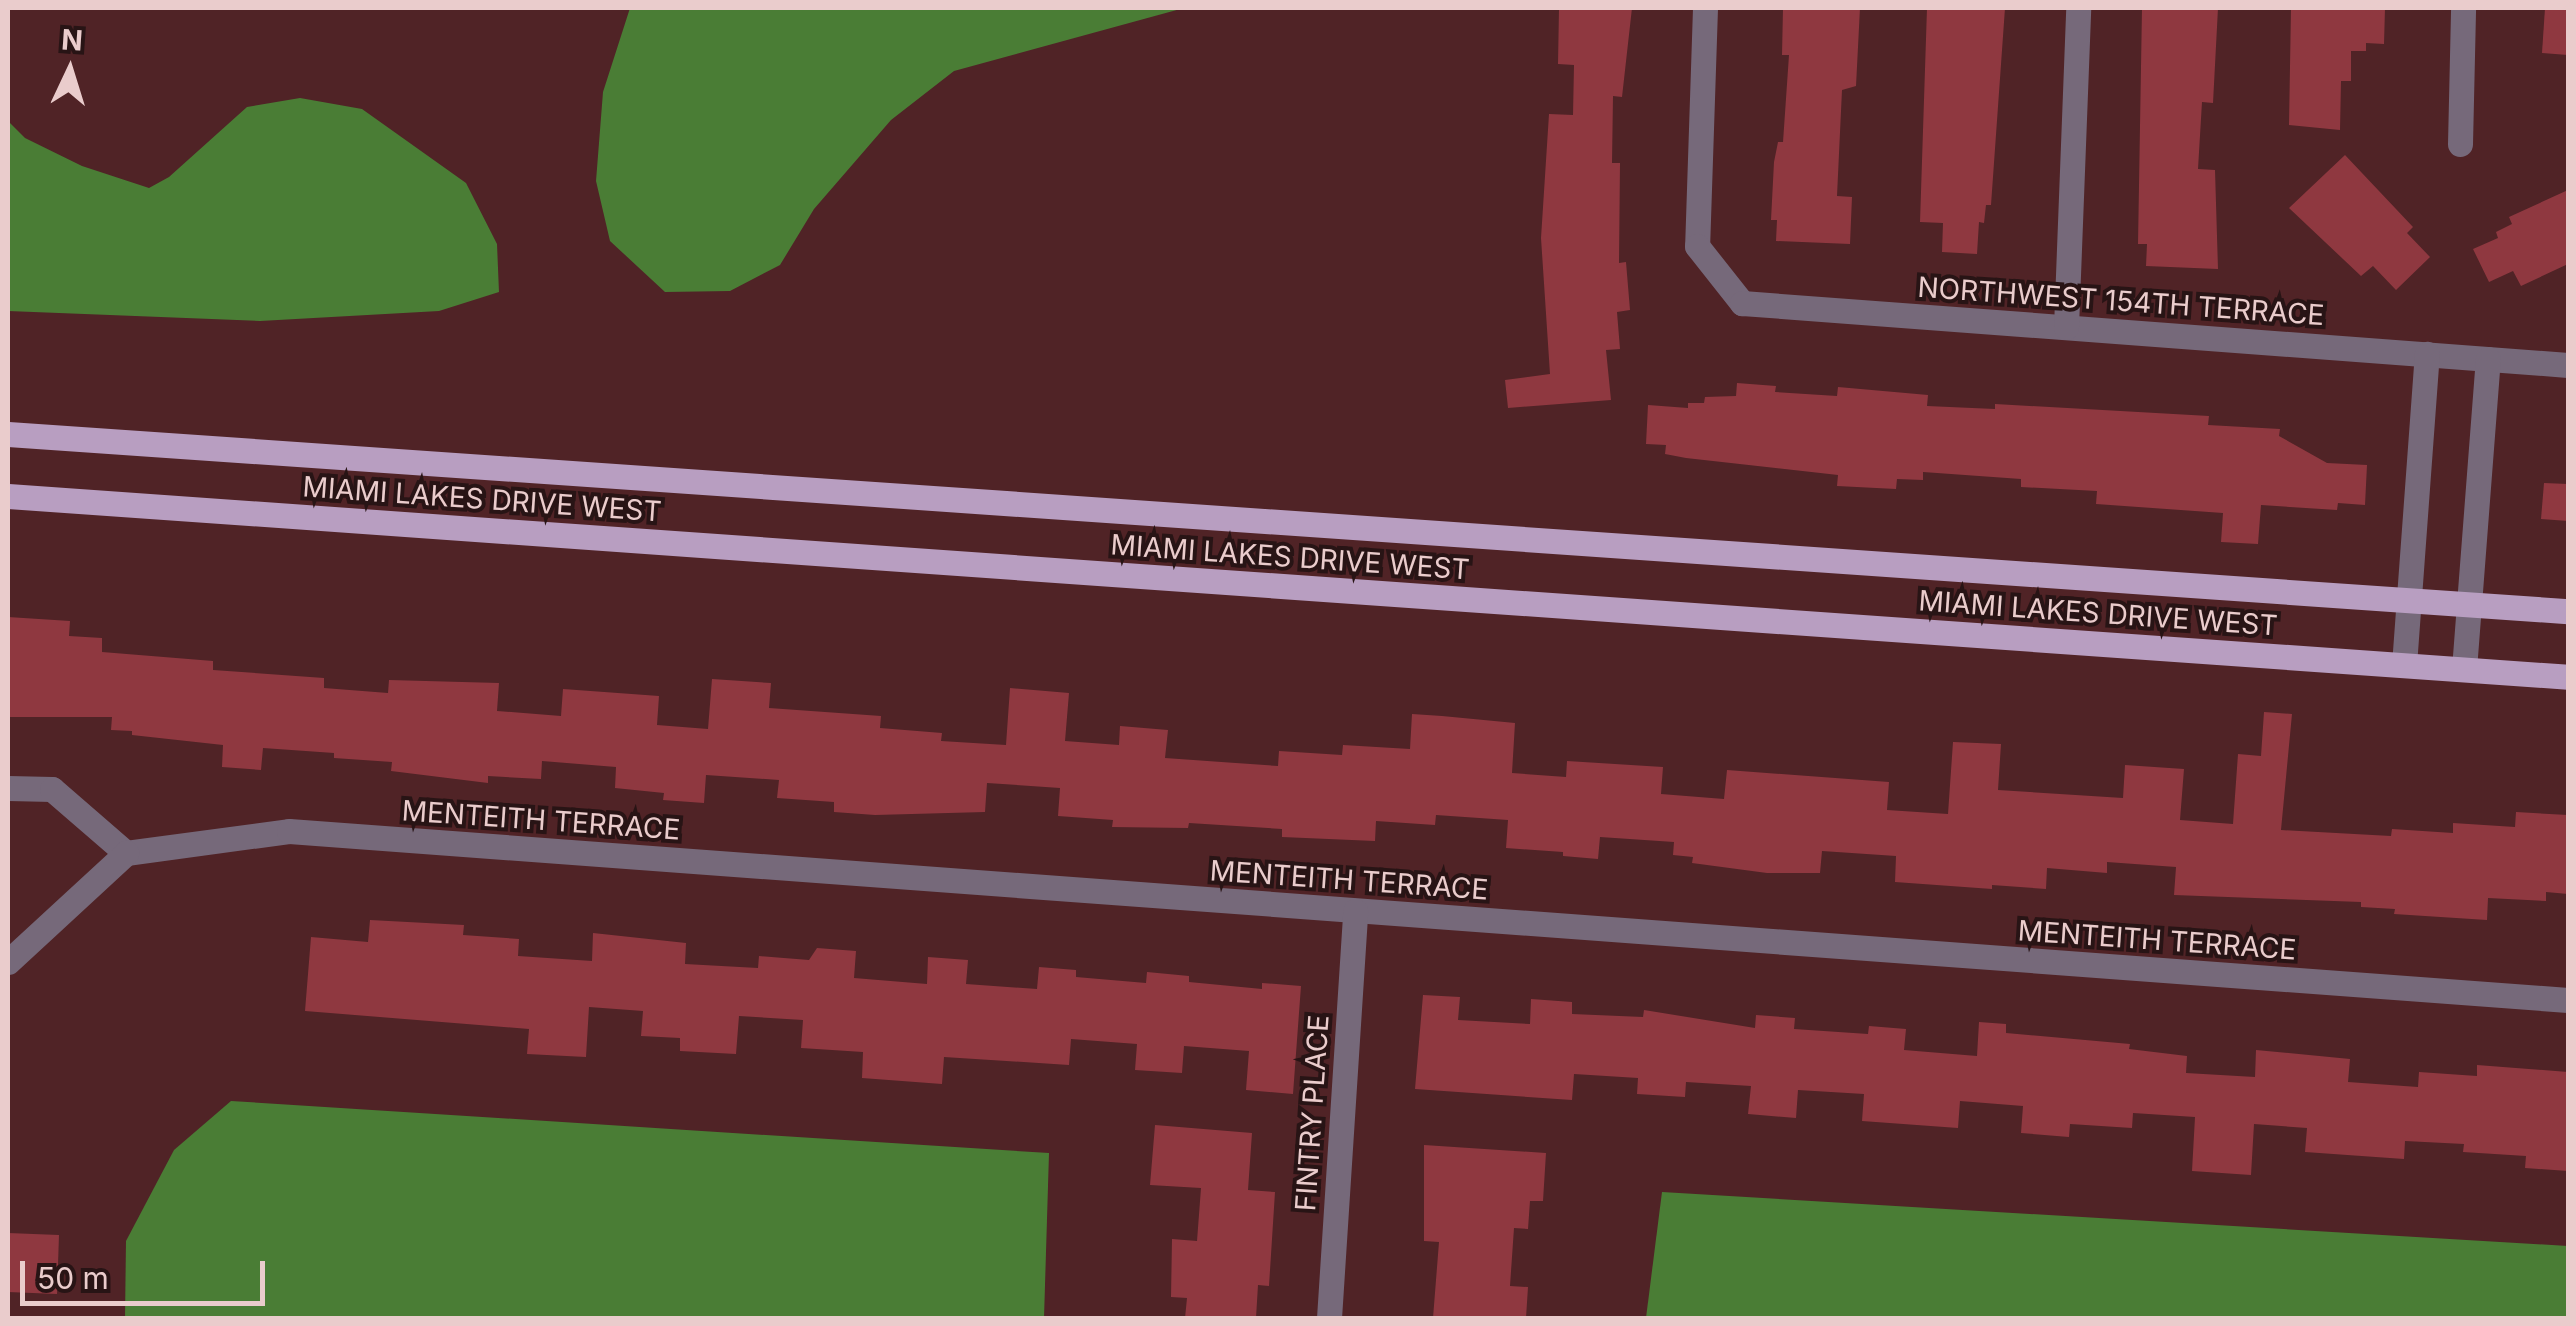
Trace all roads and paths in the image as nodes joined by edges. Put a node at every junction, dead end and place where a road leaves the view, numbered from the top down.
1 (1705, 8) edge
2 (2078, 8) edge
3 (2463, 8) edge
4 (2460, 144) dead end
5 (2066, 327) junction
6 (2427, 354) junction
7 (2488, 359) junction
8 (2568, 365) edge
9 (8, 434) edge
10 (8, 496) edge
11 (2409, 600) junction
12 (2468, 604) junction
13 (2568, 611) edge
14 (2404, 665) junction
15 (2464, 670) junction
16 (2568, 677) edge
17 (8, 788) edge
18 (126, 853) junction
19 (1355, 911) junction
20 (8, 962) edge
21 (2568, 1000) edge
22 (1329, 1318) edge

1 - 5 street, NORTHWEST 154TH TERRACE
2 - 5 street
3 - 4 street
5 - 6 street, NORTHWEST 154TH TERRACE
6 - 7 street, NORTHWEST 154TH TERRACE
6 - 11 street
7 - 8 street, NORTHWEST 154TH TERRACE
7 - 12 street
9 - 11 main road, MIAMI LAKES DRIVE WEST
10 - 14 main road, MIAMI LAKES DRIVE WEST
11 - 12 main road, MIAMI LAKES DRIVE WEST
11 - 14 street
12 - 13 main road, MIAMI LAKES DRIVE WEST
12 - 15 street
14 - 15 main road, MIAMI LAKES DRIVE WEST
15 - 16 main road, MIAMI LAKES DRIVE WEST
17 - 18 street
18 - 19 street, MENTEITH TERRACE
18 - 20 street
19 - 21 street, MENTEITH TERRACE
19 - 22 street, FINTRY PLACE

